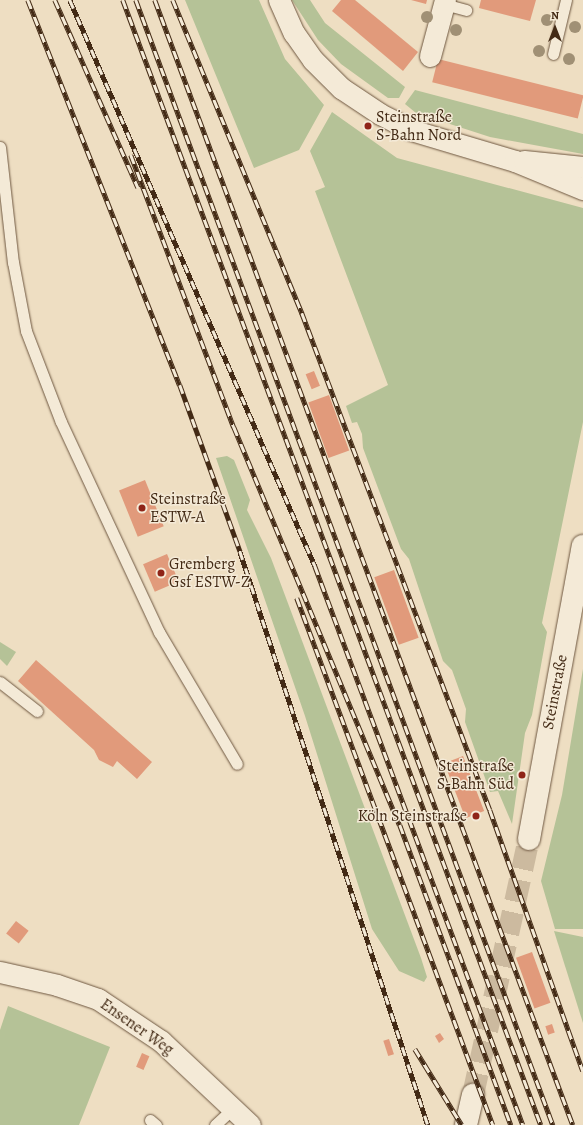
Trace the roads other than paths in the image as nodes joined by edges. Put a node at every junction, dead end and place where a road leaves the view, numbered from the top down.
1 (279, 0) edge
2 (566, 0) edge
3 (444, 2) edge
4 (466, 10) dead end
5 (553, 54) dead end
6 (430, 56) dead end
7 (0, 147) edge
8 (515, 161) junction
9 (583, 167) edge
10 (583, 189) edge
11 (7, 196) junction
12 (0, 208) edge
13 (583, 546) edge
14 (0, 682) edge
15 (37, 711) dead end
16 (236, 764) dead end
17 (529, 839) tunnel mouth
18 (0, 972) edge
19 (472, 1095) tunnel mouth
20 (233, 1108) junction
21 (215, 1125) edge
22 (250, 1125) edge
23 (466, 1125) edge

1 - 8 street
2 - 5 lane
3 - 4 lane
3 - 6 street
7 - 11 lane
8 - 9 street
8 - 10 street
11 - 12 lane
11 - 16 lane
13 - 17 main road, Steinstraße
14 - 15 lane
18 - 20 street, Ensener Weg
19 - 23 main road
20 - 21 lane
20 - 22 street, Ensener Weg

